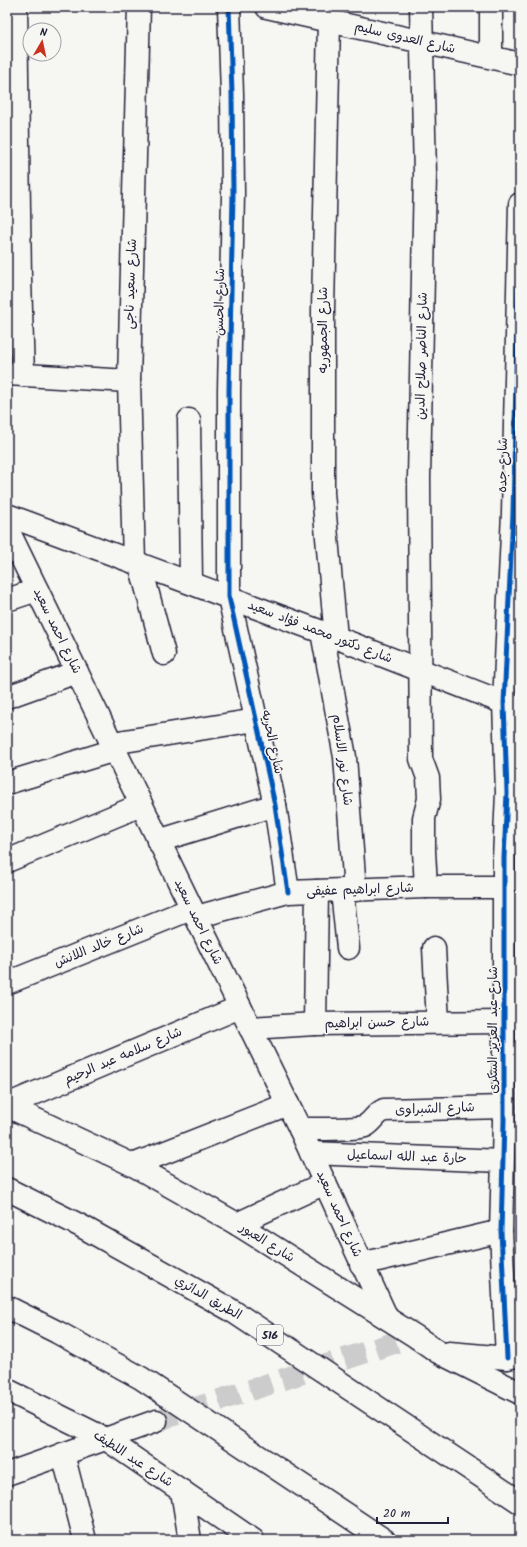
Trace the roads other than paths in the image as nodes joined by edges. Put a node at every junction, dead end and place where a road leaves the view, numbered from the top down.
1 (16, 7) edge
2 (139, 7) edge
3 (229, 7) edge
4 (267, 7) edge
5 (421, 7) edge
6 (491, 7) edge
7 (336, 17) edge
8 (422, 41) junction
9 (491, 57) junction
10 (520, 64) edge
11 (520, 204) edge
12 (14, 278) edge
13 (15, 374) edge
14 (129, 381) junction
15 (189, 420) dead end
16 (8, 517) edge
17 (137, 563) junction
18 (191, 583) junction
19 (37, 590) junction
20 (229, 598) junction
21 (7, 600) edge
22 (329, 635) junction
23 (164, 654) dead end
24 (420, 671) junction
25 (77, 672) junction
26 (7, 696) edge
27 (512, 706) edge
28 (256, 720) junction
29 (113, 747) junction
30 (7, 783) edge
31 (141, 805) junction
32 (274, 806) junction
33 (158, 841) junction
34 (7, 861) edge
35 (426, 887) junction
36 (349, 890) junction
37 (317, 891) junction
38 (288, 892) junction
39 (509, 894) edge
40 (193, 913) junction
41 (348, 948) dead end
42 (434, 948) dead end
43 (512, 969) edge
44 (7, 983) edge
45 (240, 1007) junction
46 (438, 1022) junction
47 (504, 1022) junction
48 (315, 1024) junction
49 (250, 1028) junction
50 (512, 1046) edge
51 (288, 1104) junction
52 (7, 1105) edge
53 (509, 1116) edge
54 (300, 1129) junction
55 (311, 1153) junction
56 (502, 1161) junction
57 (133, 1165) junction
58 (325, 1183) junction
59 (7, 1189) edge
60 (237, 1224) junction
61 (501, 1231) junction
62 (361, 1264) junction
63 (7, 1307) edge
64 (386, 1318) junction
65 (438, 1352) junction
66 (513, 1357) edge
67 (7, 1390) edge
68 (520, 1393) edge
69 (156, 1421) tunnel mouth
70 (106, 1439) junction
71 (63, 1454) junction
72 (7, 1474) edge
73 (182, 1491) junction
74 (520, 1502) edge
75 (85, 1540) edge
76 (190, 1540) edge
77 (253, 1540) edge
78 (384, 1540) edge

1 - 12 main road
2 - 14 main road, شارع سعيد ناجى
3 - 20 main road, شارع الحسن
4 - 7 main road, شارع العدوى سليم
5 - 8 main road, شارع الناصر صلاح الدين
6 - 9 main road
7 - 8 main road, شارع العدوى سليم
7 - 22 main road, شارع الجمهوريه
8 - 9 main road, شارع العدوى سليم
8 - 24 main road, شارع الناصر صلاح الدين
9 - 10 main road, شارع العدوى سليم
11 - 27 main road, شارع جده
12 - 13 main road
13 - 14 main road
14 - 17 main road, شارع سعيد ناجى
15 - 18 main road
16 - 17 main road, شارع دكتور محمد فؤاد سعيد
16 - 19 main road, شارع احمد سعيد
17 - 18 main road, شارع دكتور محمد فؤاد سعيد
17 - 23 main road, شارع سعيد ناجى
18 - 20 main road, شارع دكتور محمد فؤاد سعيد
19 - 21 main road
19 - 25 main road, شارع احمد سعيد
20 - 22 main road, شارع دكتور محمد فؤاد سعيد
20 - 28 main road, شارع الحريه
22 - 24 main road, شارع دكتور محمد فؤاد سعيد
22 - 36 main road, شارع نور الاسلام
24 - 27 main road, شارع دكتور محمد فؤاد سعيد
24 - 35 main road, شارع الناصر صلاح الدين
25 - 26 main road
25 - 29 main road, شارع احمد سعيد
27 - 39 main road, شارع عبد العزيز السكرى
28 - 29 main road
28 - 32 main road, شارع الحريه
29 - 30 main road
29 - 31 main road, شارع احمد سعيد
31 - 33 main road, شارع احمد سعيد
31 - 34 main road
32 - 33 main road
32 - 38 main road, شارع الحريه
33 - 40 main road, شارع احمد سعيد
35 - 36 main road, شارع ابراهيم عفيفى
35 - 39 main road, شارع ابراهيم عفيفى
36 - 37 main road, شارع ابراهيم عفيفى
36 - 41 main road, شارع نور الاسلام
37 - 38 main road, شارع ابراهيم عفيفى
37 - 48 main road
38 - 40 main road, شارع ابراهيم عفيفى
39 - 43 main road, شارع عبد العزيز السكرى
40 - 44 main road, شارع خالد اللانش
40 - 45 main road, شارع احمد سعيد
42 - 46 main road
43 - 47 main road, شارع عبد العزيز السكرى
45 - 49 main road, شارع احمد سعيد
45 - 52 main road, شارع سلامه عبد الرحيم
46 - 47 main road, شارع حسن ابراهيم
46 - 48 main road, شارع حسن ابراهيم
47 - 50 main road, شارع عبد العزيز السكرى
48 - 49 main road, شارع حسن ابراهيم
49 - 51 main road, شارع احمد سعيد
50 - 53 main road, شارع عبد العزيز السكرى
51 - 54 main road, شارع احمد سعيد
51 - 57 main road
52 - 57 main road, شارع العبور
53 - 54 main road, شارع الشبراوى
53 - 56 main road, شارع عبد العزيز السكرى
54 - 55 main road, شارع احمد سعيد
55 - 56 main road, حارة عبد الله اسماعيل
55 - 58 main road, شارع احمد سعيد
56 - 61 main road, شارع عبد العزيز السكرى
57 - 60 main road, شارع العبور
58 - 60 main road
58 - 62 main road, شارع احمد سعيد
59 - 74 main road, الطريق الدائري / 516
60 - 64 main road, شارع العبور
61 - 62 main road
61 - 66 main road, شارع عبد العزيز السكرى
62 - 64 main road, شارع احمد سعيد
63 - 78 main road
64 - 65 main road, شارع العبور
65 - 66 main road
65 - 68 main road, شارع العبور
67 - 70 main road, شارع عبد اللطيف
69 - 70 main road
70 - 71 main road
70 - 73 main road, شارع عبد اللطيف
71 - 72 main road
71 - 75 main road
73 - 76 main road
73 - 77 main road, شارع عبد اللطيف

